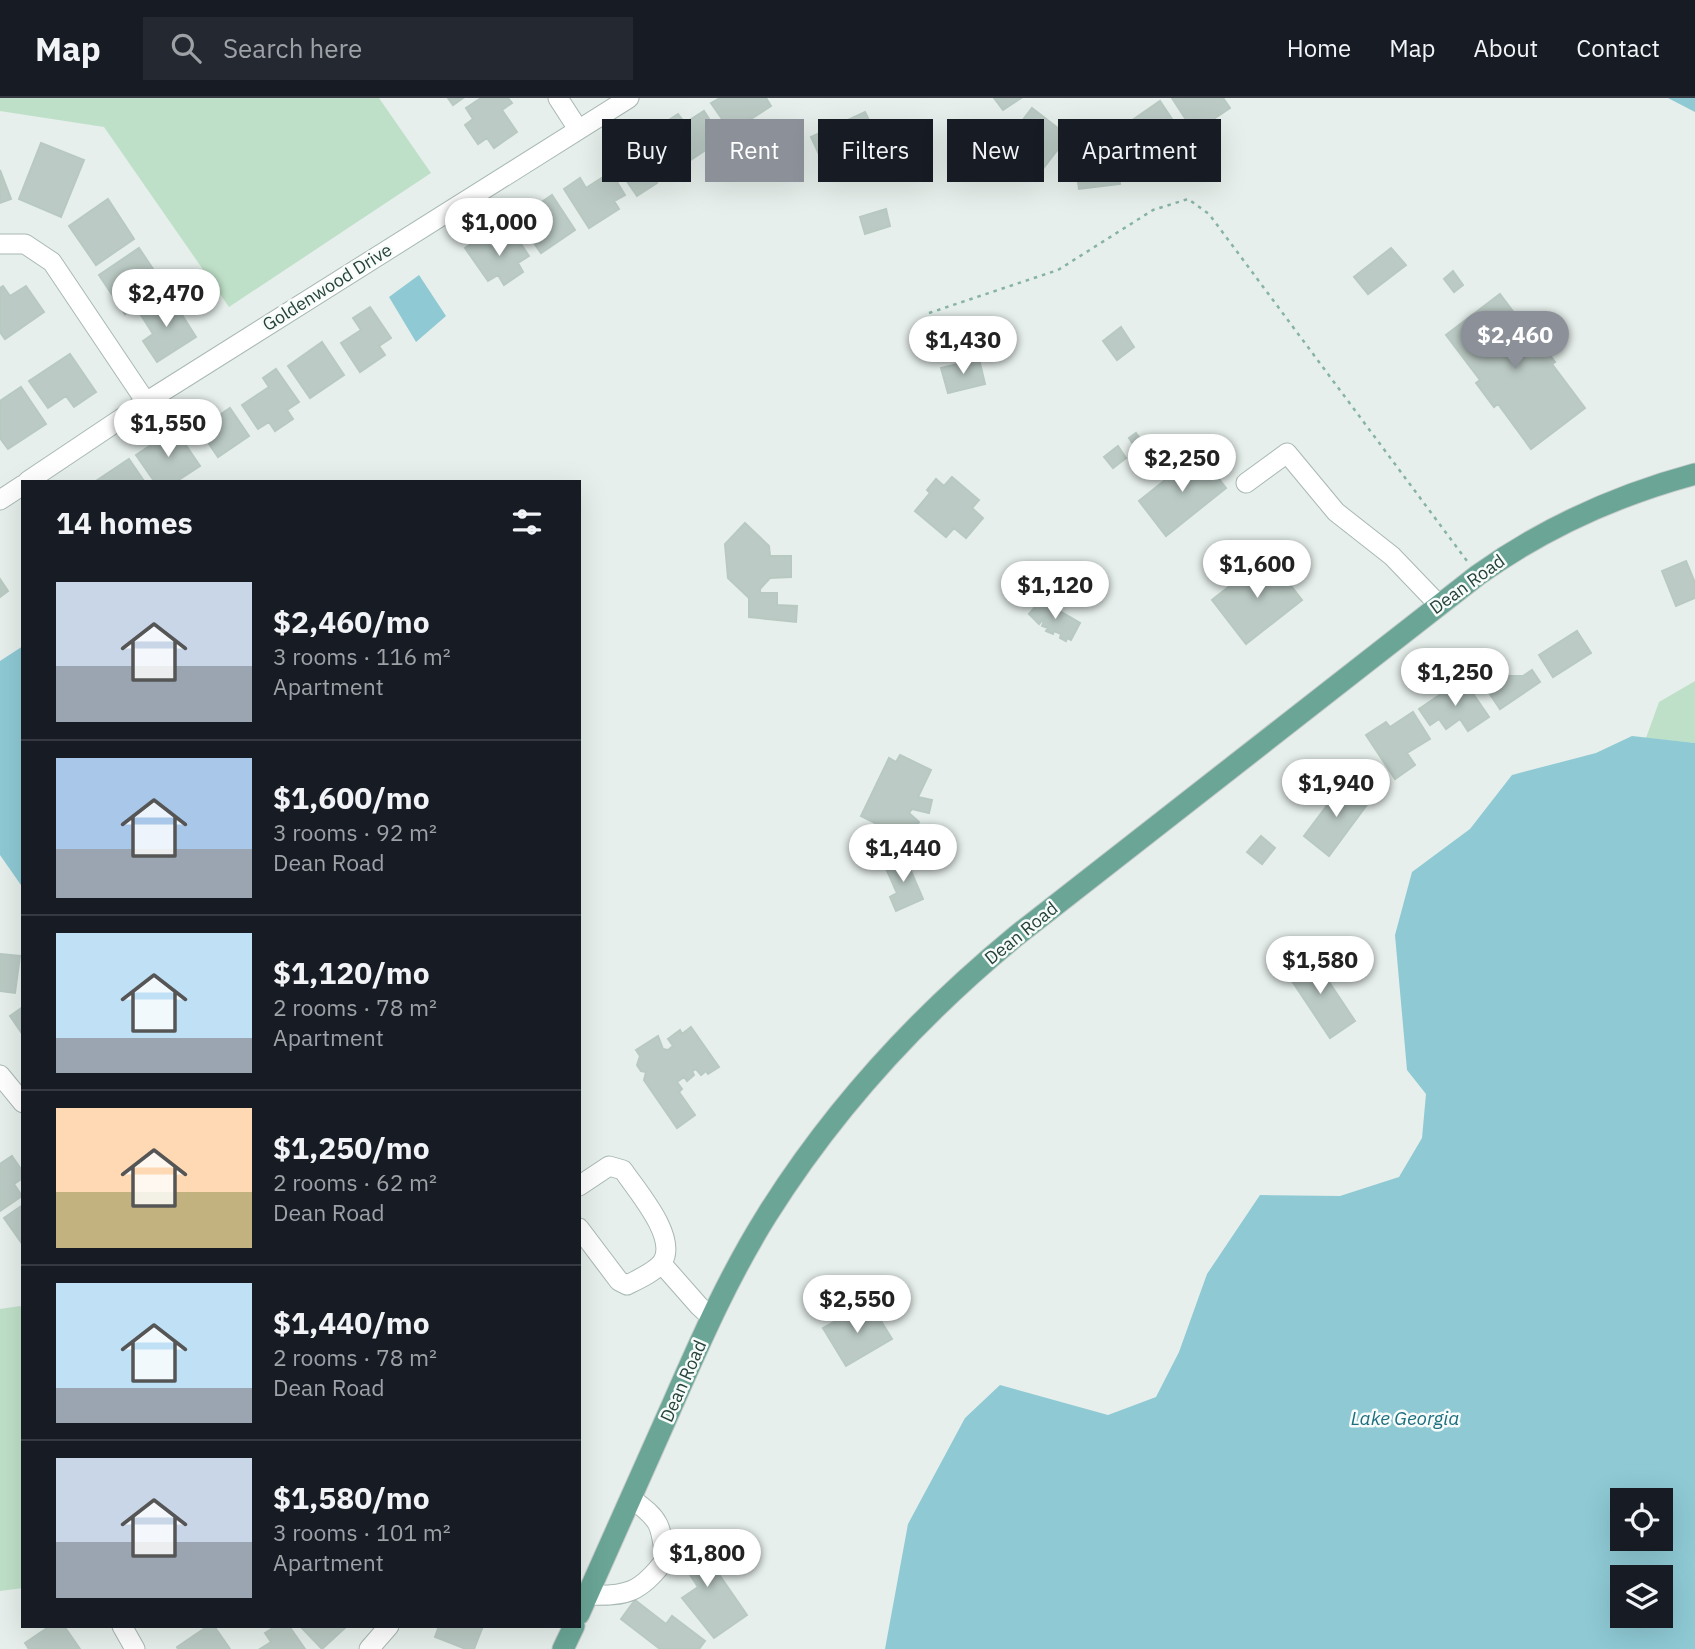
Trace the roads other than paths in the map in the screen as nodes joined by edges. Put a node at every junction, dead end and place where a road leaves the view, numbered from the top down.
1 (558, 98) edge
2 (629, 98) edge
3 (578, 129) junction
4 (0, 244) edge
5 (146, 402) junction
6 (1695, 474) edge
7 (29, 480) edge
8 (1246, 483) dead end
9 (21, 486) edge
10 (0, 500) edge
11 (1439, 605) junction
12 (0, 1074) edge
13 (21, 1100) edge
14 (581, 1185) edge
15 (581, 1231) edge
16 (662, 1264) junction
17 (712, 1318) junction
18 (631, 1497) junction
19 (583, 1604) edge
20 (123, 1628) edge
21 (387, 1628) edge
22 (573, 1628) edge
23 (135, 1649) edge
24 (369, 1649) edge
25 (563, 1649) edge

1 - 3 street
2 - 3 street, Goldenwood Drive
3 - 5 street, Goldenwood Drive
4 - 5 street
5 - 7 street, Goldenwood Drive
6 - 11 main road, Dean Road
8 - 11 street
9 - 10 street
11 - 17 main road, Dean Road
12 - 13 street
14 - 16 street
15 - 16 street
16 - 17 street
17 - 18 main road, Dean Road
18 - 19 main road, Dean Road
18 - 19 street
20 - 23 street
21 - 24 street
22 - 25 main road

